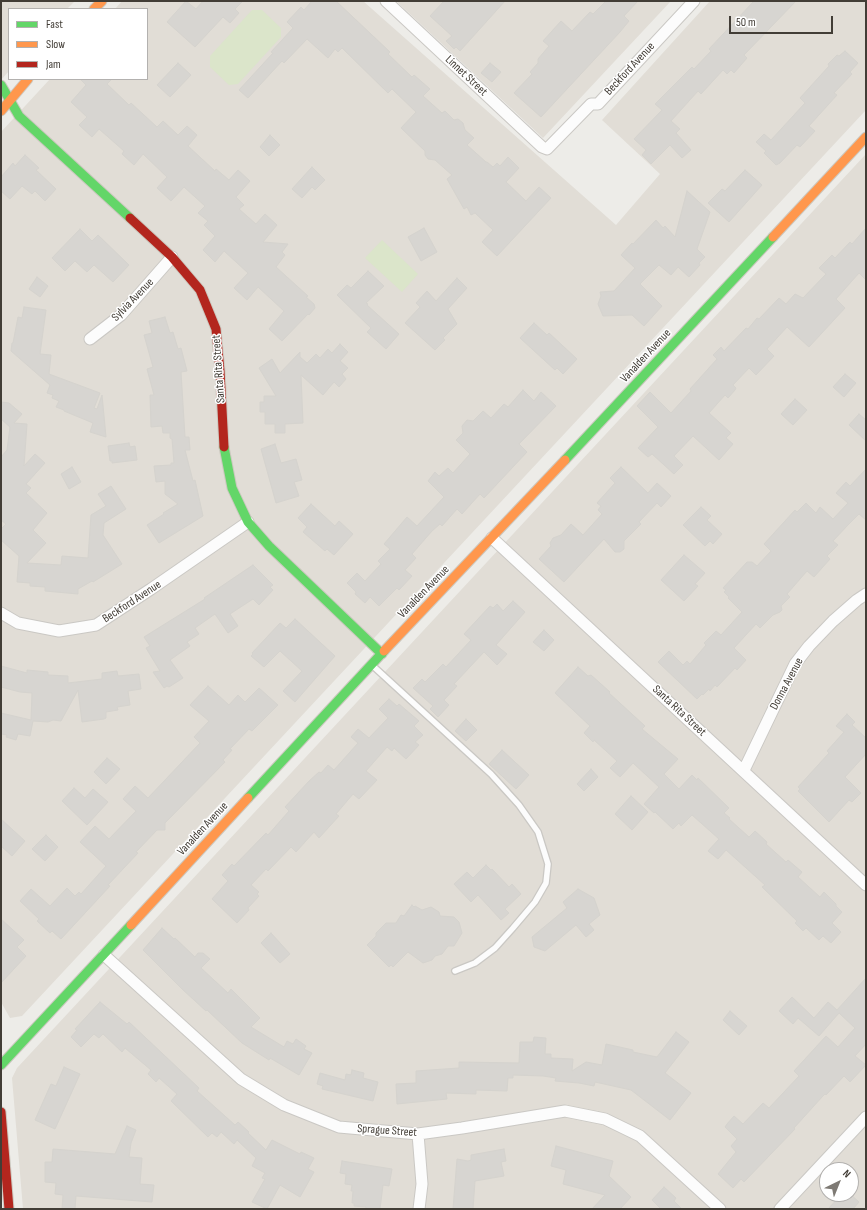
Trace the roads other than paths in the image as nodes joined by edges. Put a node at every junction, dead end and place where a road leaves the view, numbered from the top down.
1 (694, 1) edge
2 (391, 3) edge
3 (27, 80) edge
4 (1, 85) edge
5 (10, 99) junction
6 (1, 111) edge
7 (866, 137) edge
8 (547, 149) joint
9 (172, 258) junction
10 (90, 339) dead end
11 (248, 522) junction
12 (492, 538) junction
13 (866, 594) edge
14 (1, 613) edge
15 (382, 654) junction
16 (372, 665) junction
17 (744, 770) junction
18 (866, 885) edge
19 (104, 955) junction
20 (455, 970) dead end
21 (1, 1065) edge
22 (1, 1112) edge
23 (866, 1117) edge
24 (418, 1134) junction
25 (10, 1209) edge
26 (419, 1209) edge
27 (720, 1209) edge
28 (780, 1209) edge

1 - 8 street, Beckford Avenue
2 - 8 street, Linnet Street
3 - 5 main road
4 - 5 main road, Santa Rita Street
5 - 6 main road
5 - 9 main road, Santa Rita Street
7 - 12 main road, Vanalden Avenue
9 - 10 street, Sylvia Avenue
9 - 11 main road, Santa Rita Street
11 - 14 street, Beckford Avenue
11 - 15 main road, Santa Rita Street
12 - 15 main road, Vanalden Avenue
12 - 17 street, Santa Rita Street
13 - 17 street, Donna Avenue
15 - 16 main road, Vanalden Avenue
16 - 19 main road, Vanalden Avenue
16 - 20 lane
17 - 18 street, Santa Rita Street
19 - 21 main road, Vanalden Avenue
19 - 24 street, Sprague Street
22 - 25 main road
23 - 28 street
24 - 26 street
24 - 27 street, Sprague Street

